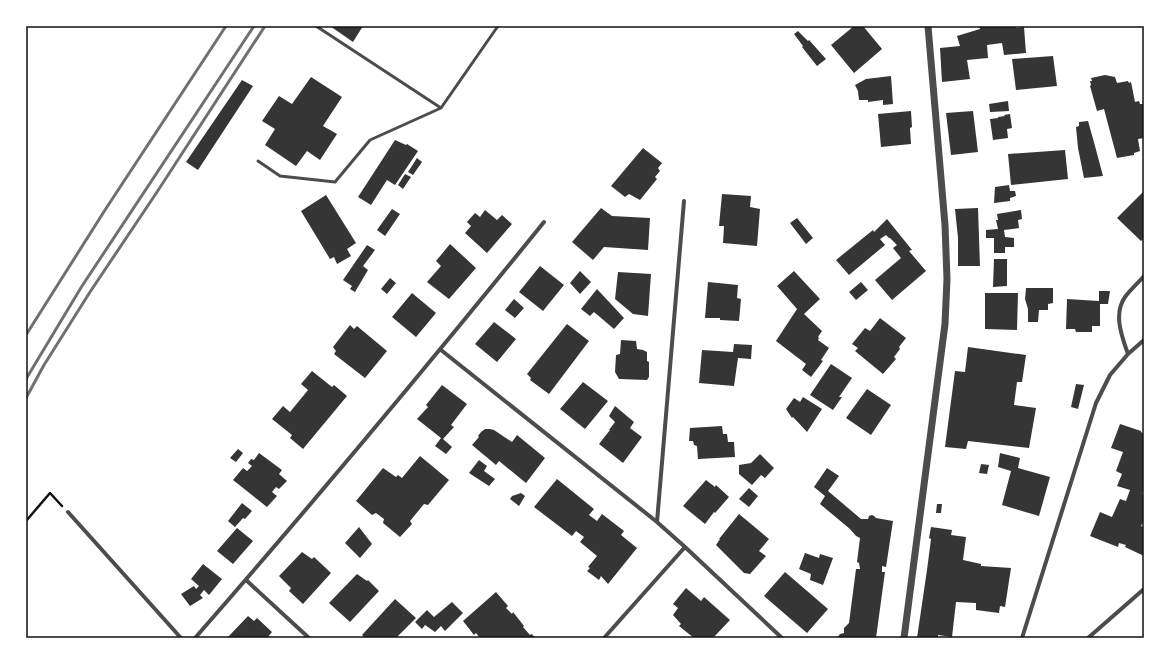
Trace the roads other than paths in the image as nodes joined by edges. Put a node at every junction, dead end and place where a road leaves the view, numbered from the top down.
1 (316, 26) edge
2 (498, 26) edge
3 (928, 26) edge
4 (441, 108) junction
5 (258, 161) dead end
6 (684, 201) dead end
7 (544, 222) dead end
8 (1144, 276) edge
9 (1144, 340) edge
10 (441, 350) junction
11 (1128, 354) junction
12 (68, 512) road end
13 (657, 522) junction
14 (685, 547) junction
15 (246, 580) junction
16 (1144, 589) edge
17 (181, 638) edge
18 (195, 638) edge
19 (309, 638) edge
20 (604, 638) edge
21 (782, 638) edge
22 (904, 638) edge
23 (1022, 638) edge
24 (1088, 638) edge

1 - 4 lane
2 - 4 lane
3 - 22 street
4 - 5 lane
6 - 13 street
7 - 10 street
8 - 11 street
9 - 11 street
10 - 13 street
10 - 15 street
11 - 23 street
12 - 17 street
13 - 14 street
14 - 20 street
14 - 21 street
15 - 18 street
15 - 19 street
16 - 24 street

